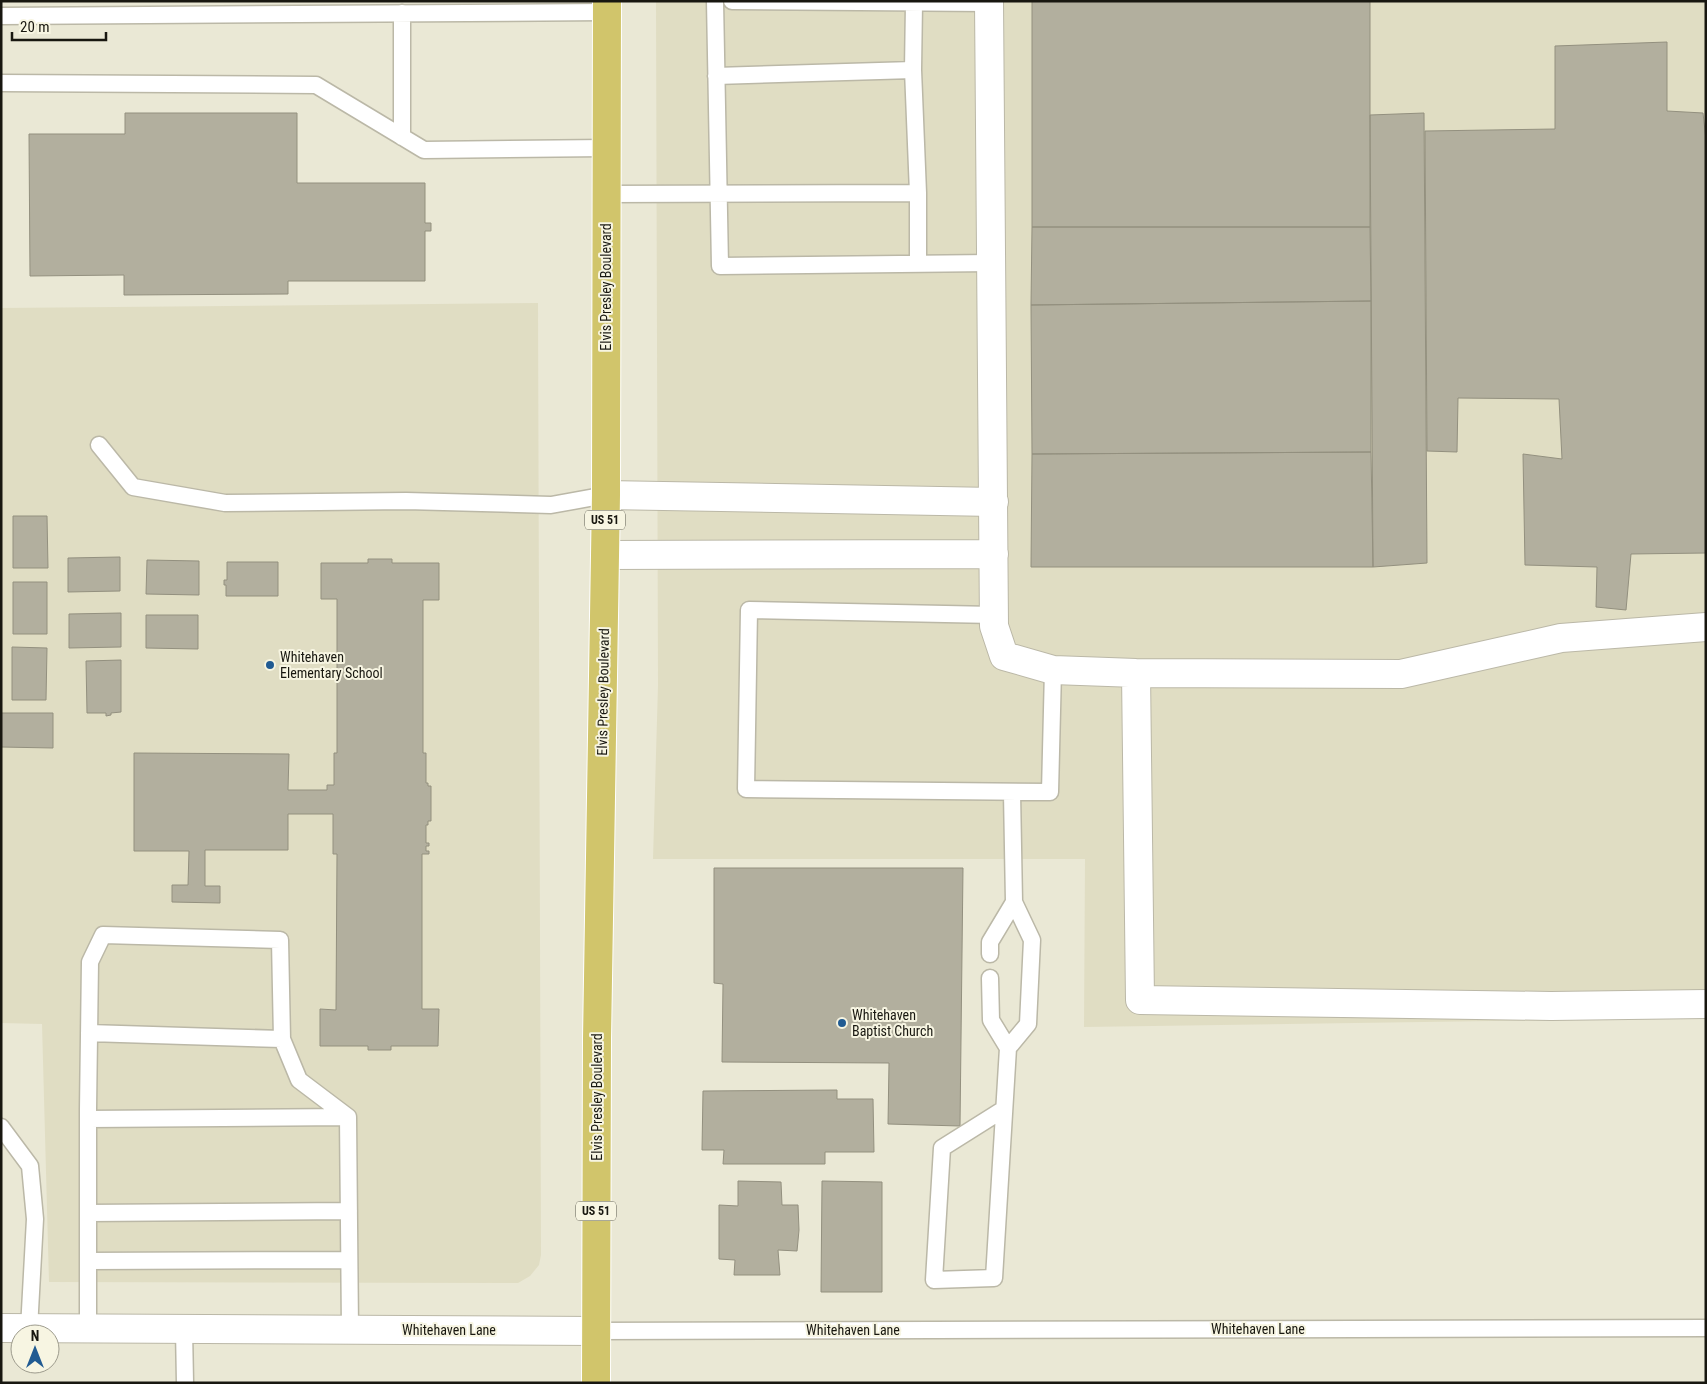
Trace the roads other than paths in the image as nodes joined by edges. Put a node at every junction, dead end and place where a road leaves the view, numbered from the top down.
1 (715, 1) edge
2 (732, 1) edge
3 (989, 2) edge
4 (914, 3) junction
5 (607, 6) edge
6 (402, 13) junction
7 (1, 16) edge
8 (913, 70) junction
9 (716, 76) junction
10 (1, 83) edge
11 (402, 137) junction
12 (606, 148) junction
13 (918, 193) junction
14 (606, 194) junction
15 (719, 194) junction
16 (991, 263) junction
17 (918, 264) junction
18 (99, 445) dead end
19 (606, 495) junction
20 (994, 502) junction
21 (994, 554) junction
22 (605, 555) junction
23 (994, 615) junction
24 (1706, 627) edge
25 (1053, 670) junction
26 (1136, 673) junction
27 (1012, 793) junction
28 (1014, 902) junction
29 (990, 954) dead end
30 (990, 978) dead end
31 (1706, 1004) edge
32 (89, 1033) junction
33 (282, 1039) junction
34 (1008, 1048) junction
35 (1004, 1109) junction
36 (348, 1117) junction
37 (88, 1119) junction
38 (1, 1127) edge
39 (349, 1211) junction
40 (88, 1213) junction
41 (88, 1261) junction
42 (349, 1263) junction
43 (29, 1324) edge
44 (60, 1328) edge
45 (88, 1328) junction
46 (1706, 1328) edge
47 (184, 1329) junction
48 (350, 1330) junction
49 (595, 1331) junction
50 (184, 1383) edge
51 (596, 1383) edge

1 - 9 lane
2 - 4 lane
3 - 4 lane
3 - 16 street
4 - 8 lane
5 - 6 lane
5 - 12 main road, Elvis Presley Boulevard / US 51
6 - 7 lane
6 - 11 lane
8 - 9 lane
8 - 13 lane
9 - 15 lane
10 - 11 lane
11 - 12 lane
12 - 14 main road, Elvis Presley Boulevard / US 51
13 - 15 lane
13 - 17 lane
14 - 15 lane
14 - 19 main road, Elvis Presley Boulevard / US 51
15 - 17 lane
16 - 17 lane
16 - 20 street
18 - 19 lane
19 - 20 street
19 - 22 main road, Elvis Presley Boulevard / US 51
20 - 21 street
21 - 22 street
21 - 23 street
22 - 49 main road, Elvis Presley Boulevard / US 51
23 - 25 street
23 - 27 lane
24 - 26 street
25 - 26 street
25 - 27 lane
26 - 31 street
27 - 28 lane
28 - 29 lane
28 - 34 lane
30 - 34 lane
32 - 33 lane
32 - 33 lane
32 - 37 lane
33 - 36 lane
34 - 35 lane
35 - 35 lane
36 - 37 lane
36 - 39 lane
37 - 40 lane
38 - 43 lane
39 - 40 lane
39 - 42 lane
40 - 41 lane
41 - 42 lane
41 - 45 lane
42 - 48 lane
44 - 45 street, Whitehaven Lane
45 - 47 street, Whitehaven Lane
46 - 49 lane, Whitehaven Lane
47 - 48 street, Whitehaven Lane
47 - 50 lane
48 - 49 street, Whitehaven Lane
49 - 51 main road, Elvis Presley Boulevard / US 51

